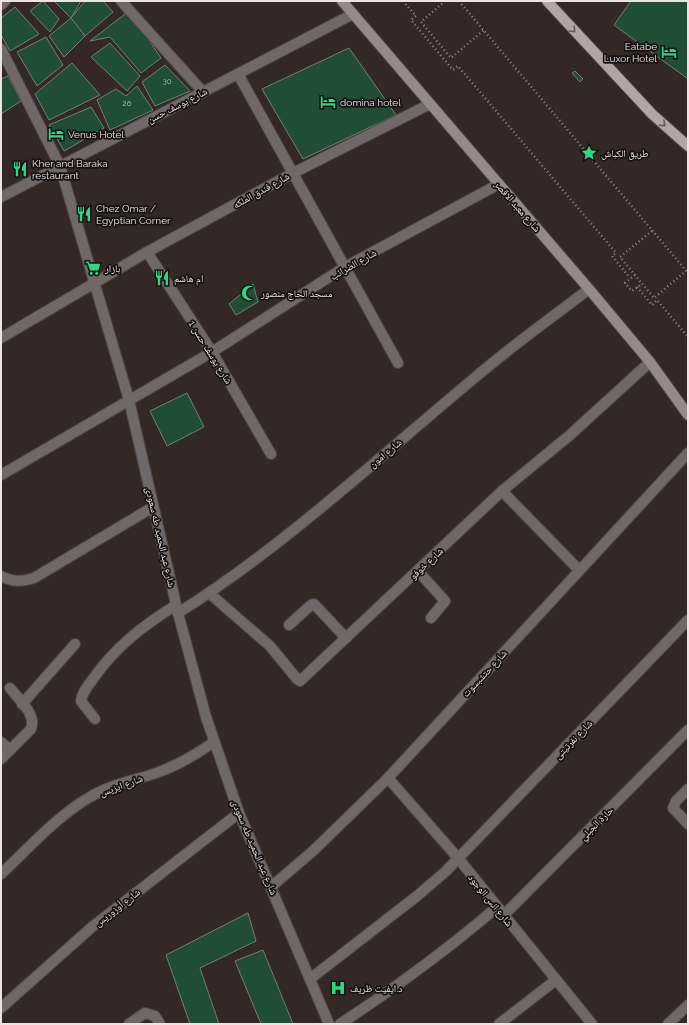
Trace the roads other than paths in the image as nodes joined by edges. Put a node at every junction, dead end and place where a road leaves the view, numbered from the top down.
1 (6, 1) edge
2 (121, 1) edge
3 (342, 1) edge
4 (547, 1) edge
5 (1, 5) edge
6 (353, 14) junction
7 (1, 49) edge
8 (238, 74) junction
9 (203, 92) junction
10 (430, 104) junction
11 (688, 146) edge
12 (60, 166) junction
13 (293, 173) junction
14 (499, 184) junction
15 (1, 197) edge
16 (147, 252) junction
17 (345, 267) junction
18 (95, 282) junction
19 (589, 289) junction
20 (1, 338) edge
21 (212, 352) junction
22 (650, 362) junction
23 (398, 363) dead end
24 (129, 400) junction
25 (688, 415) edge
26 (688, 453) edge
27 (271, 454) dead end
28 (1, 475) edge
29 (502, 491) junction
30 (154, 507) junction
31 (579, 570) junction
32 (418, 571) junction
33 (1, 576) edge
34 (209, 594) junction
35 (177, 609) junction
36 (430, 618) dead end
37 (688, 620) edge
38 (289, 625) dead end
39 (346, 638) junction
40 (75, 644) dead end
41 (10, 688) dead end
42 (22, 704) junction
43 (95, 719) dead end
44 (686, 736) edge
45 (1, 742) edge
46 (214, 742) junction
47 (10, 750) junction
48 (1, 759) edge
49 (388, 778) junction
50 (688, 789) edge
51 (239, 813) junction
52 (688, 824) edge
53 (458, 858) junction
54 (1, 874) edge
55 (272, 886) junction
56 (501, 911) junction
57 (310, 979) junction
58 (556, 980) junction
59 (688, 1005) edge
60 (1, 1008) edge
61 (128, 1024) edge
62 (160, 1024) edge
63 (329, 1024) edge
64 (340, 1024) edge
65 (499, 1024) edge
66 (592, 1024) edge
67 (668, 1024) edge

1 - 5 street
2 - 9 street
3 - 6 main road, شارع معبد الاقصر
4 -> 11 main road
6 - 8 street, شارع يوسف حسن
6 - 10 main road, شارع معبد الاقصر
7 - 12 street, شارع عبد الحميد طه سعودى
8 - 9 street, شارع يوسف حسن
8 - 13 street
9 - 12 street, شارع يوسف حسن
10 - 13 street, شارع فندق الملكه
10 - 14 main road, شارع معبد الاقصر
12 - 15 street, شارع يوسف حسن
12 - 18 street, شارع عبد الحميد طه سعودى
13 - 16 street, شارع فندق الملكه
13 - 17 street
14 - 17 street, شارع الضرائب
14 - 19 main road, شارع معبد الاقصر
16 - 18 street, شارع فندق الملكه
16 - 21 street, شارع يوسف حسن 1
17 - 21 street, شارع الضرائب
17 - 23 street
18 - 20 street, شارع فندق الملكه
18 - 24 street, شارع عبد الحميد طه سعودى
19 - 22 main road, شارع معبد الاقصر
19 - 34 street, شارع امون
21 - 24 street, شارع الضرائب
21 - 27 street, شارع يوسف حسن 1
22 - 25 main road, شارع معبد الاقصر
22 - 29 street, شارع خوفو
24 - 28 street, شارع الضرائب
24 - 30 street, شارع عبد الحميد طه سعودى
26 - 31 street, شارع حتشبسوت
29 - 31 street
29 - 32 street, شارع خوفو
30 - 33 street
30 - 35 street, شارع عبد الحميد طه سعودى
31 - 49 street, شارع حتشبسوت
32 - 36 street
32 - 39 street, شارع خوفو
34 - 35 street, شارع امون
34 - 39 street, شارع خوفو
35 - 43 street, شارع امون
35 - 46 street, شارع عبد الحميد طه سعودى
37 - 53 street, شارع نفرتيتى
38 - 39 street
40 - 42 street
41 - 42 street
42 - 47 street
44 - 56 street, حارة الجبلي
45 - 47 street
46 - 51 street, شارع عبد الحميد طه سعودى
46 - 54 street, شارع ايزيس
47 - 48 street
49 - 53 street, شارع انس الوجود
49 - 55 street, شارع حتشبسوت
50 - 52 street
51 - 55 street, شارع عبد الحميد طه سعودى
51 - 60 street, شارع أوزوريس
53 - 56 street, شارع انس الوجود
53 - 57 street, شارع نفرتيتى
55 - 57 street, شارع عبد الحميد طه سعودى
56 - 58 street, شارع انس الوجود
56 - 64 street, حارة الجبلي
57 - 63 street, شارع عبد الحميد طه سعودى
58 - 65 street
58 - 66 street, شارع انس الوجود
59 - 67 street
61 - 62 street

